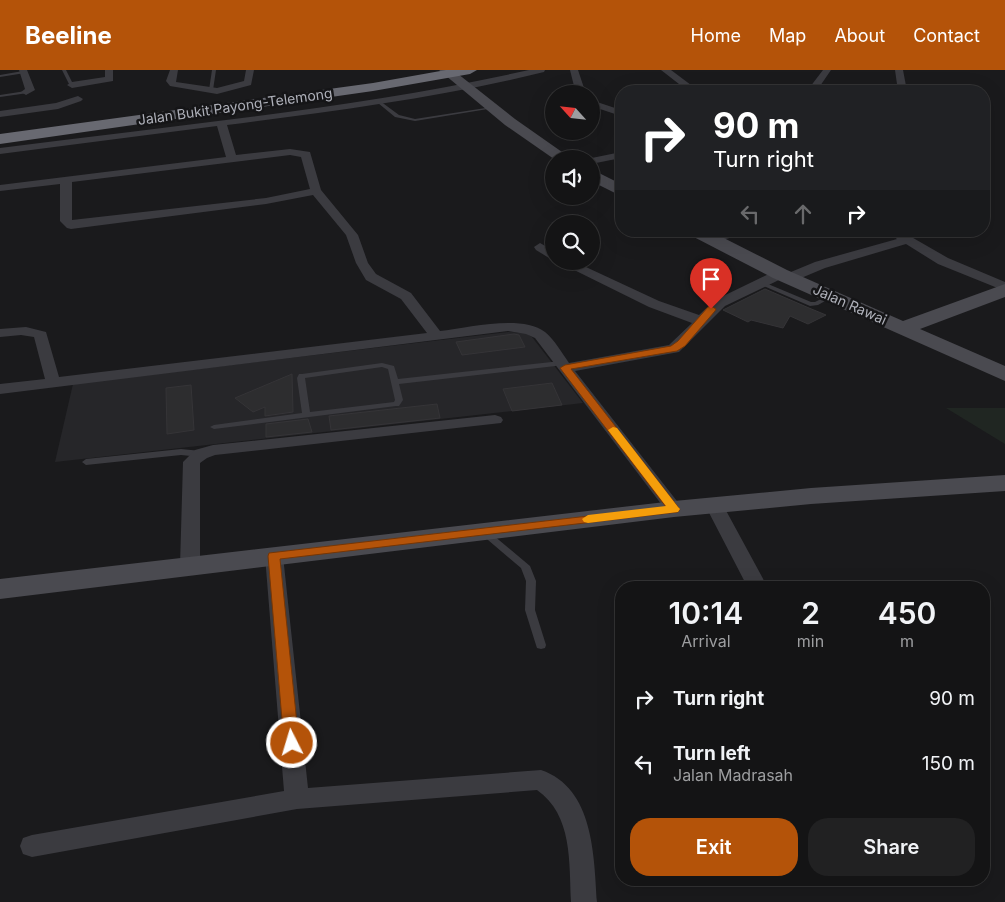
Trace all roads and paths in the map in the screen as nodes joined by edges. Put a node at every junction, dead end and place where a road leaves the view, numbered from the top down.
1 (64, 70) edge
2 (109, 70) edge
3 (174, 70) edge
4 (214, 70) edge
5 (250, 70) edge
6 (440, 70) edge
7 (444, 70) edge
8 (470, 70) edge
9 (541, 70) edge
10 (574, 70) edge
11 (665, 70) edge
12 (827, 70) edge
13 (899, 70) edge
14 (23, 71) edge
15 (0, 76) edge
16 (416, 78) junction
17 (72, 85) joint
18 (578, 85) edge
19 (686, 85) edge
20 (816, 85) edge
21 (902, 85) edge
22 (466, 87) junction
23 (211, 90) junction
24 (26, 92) joint
25 (0, 96) edge
26 (78, 99) dead end
27 (380, 102) junction
28 (600, 106) edge
29 (492, 108) junction
30 (615, 112) edge
31 (0, 114) edge
32 (222, 123) junction
33 (0, 133) edge
34 (0, 139) edge
35 (552, 150) edge
36 (0, 151) edge
37 (615, 156) edge
38 (600, 159) edge
39 (232, 160) junction
40 (600, 179) edge
41 (66, 180) junction
42 (0, 188) edge
43 (615, 188) edge
44 (316, 191) junction
45 (707, 237) edge
46 (902, 237) edge
47 (907, 240) junction
48 (540, 247) dead end
49 (545, 251) edge
50 (581, 270) edge
51 (784, 276) junction
52 (760, 283) junction
53 (1005, 288) edge
54 (831, 296) junction
55 (701, 321) junction
56 (904, 328) junction
57 (0, 334) edge
58 (437, 336) junction
59 (563, 365) junction
60 (1005, 374) edge
61 (53, 382) junction
62 (394, 382) junction
63 (0, 389) edge
64 (306, 415) junction
65 (495, 420) dead end
66 (214, 426) dead end
67 (201, 454) junction
68 (86, 462) dead end
69 (1005, 483) edge
70 (714, 506) junction
71 (674, 509) junction
72 (483, 531) junction
73 (274, 556) junction
74 (190, 566) junction
75 (754, 581) edge
76 (0, 589) edge
77 (541, 645) dead end
78 (297, 799) junction
79 (32, 846) dead end
80 (584, 902) edge

1 - 17 lane
2 - 17 street
3 - 23 street
4 - 23 lane
5 - 23 street
6 - 16 highway, Jalan Bukit Payong-Telemong
7 - 22 street
8 - 16 highway, Jalan Bukit Payong-Telemong
9 - 22 street
10 - 18 street
11 - 19 street
12 - 20 street
13 - 21 street
14 - 15 lane
14 - 24 street
16 - 33 highway, Jalan Bukit Payong-Telemong
16 - 34 highway, Jalan Bukit Payong-Telemong
22 - 27 street
22 - 29 street
24 - 25 lane
26 - 31 street
27 - 29 lane
27 - 32 street
28 - 30 street
29 - 35 street
32 - 36 street
32 - 39 street
37 - 38 street
39 - 41 street
39 - 44 street
40 - 43 street
41 - 42 street
41 - 44 street
44 - 58 street
45 - 51 street, Jalan Rawai
46 - 47 street
47 - 51 street
47 - 53 street
48 - 49 street
50 - 55 street
51 - 52 street
51 - 54 street, Jalan Rawai
52 - 54 lane
52 - 55 street
53 - 56 street
54 - 56 street, Jalan Rawai
55 - 59 street
56 - 60 street, Jalan Rawai
57 - 61 street
58 - 59 street
58 - 61 street
59 - 62 lane
59 - 71 street
61 - 63 street
62 - 64 lane
62 - 64 lane
64 - 66 lane
65 - 67 street
67 - 68 lane
67 - 74 street
69 - 70 street
70 - 71 street
70 - 75 street
71 - 72 street
72 - 73 street
72 - 77 lane
73 - 74 street
73 - 78 street
74 - 76 street
78 - 79 street
78 - 80 street

